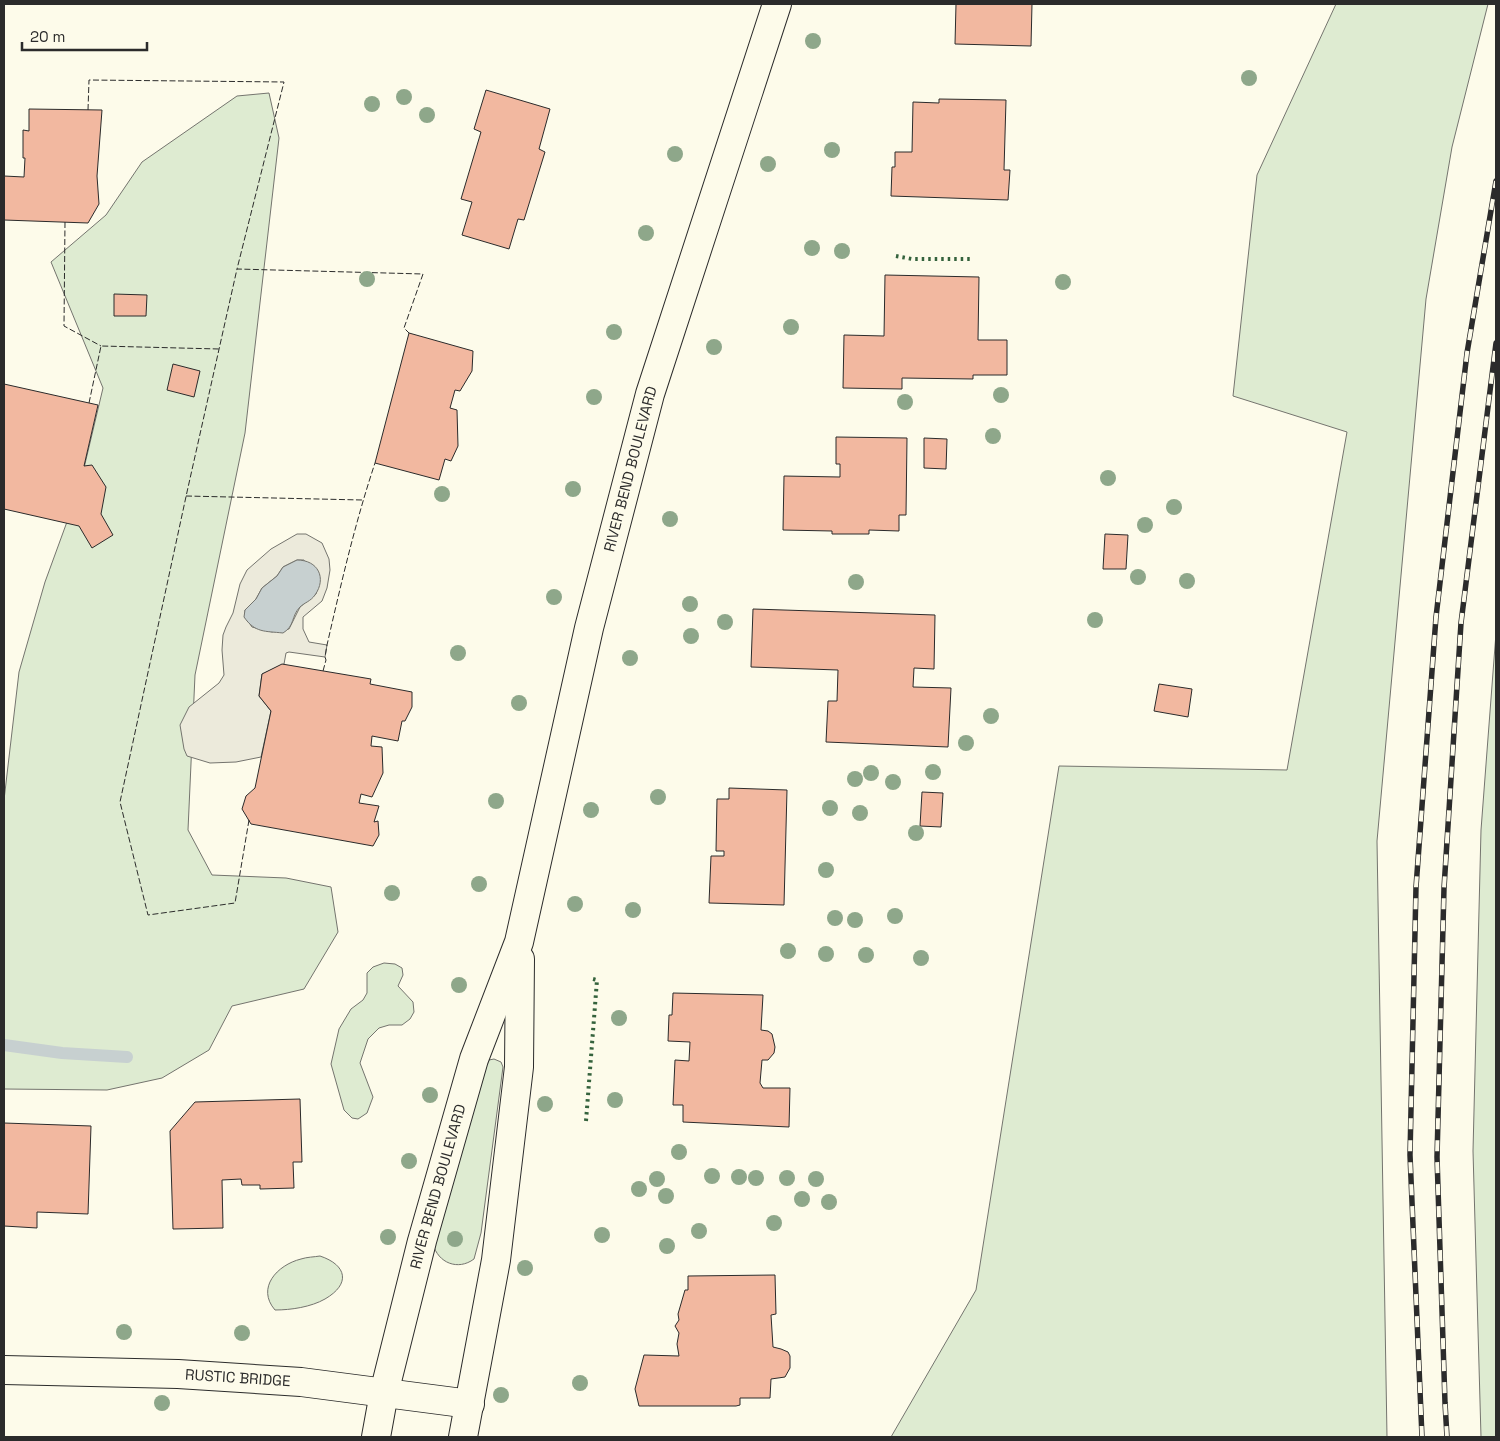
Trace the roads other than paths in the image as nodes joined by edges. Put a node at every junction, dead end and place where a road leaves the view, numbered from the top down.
1 (777, 4) edge
2 (519, 942) junction
3 (4, 1370) edge
4 (384, 1393) junction
5 (470, 1404) junction
6 (376, 1437) edge
7 (463, 1437) edge

1 - 2 street, RIVER BEND BOULEVARD
2 - 4 street, RIVER BEND BOULEVARD
2 - 5 street, RIVER BEND BOULEVARD
3 - 4 street, RUSTIC BRIDGE
4 - 5 street, RUSTIC BRIDGE
4 - 6 street, RIVER BEND BOULEVARD
5 - 7 street, RIVER BEND BOULEVARD

